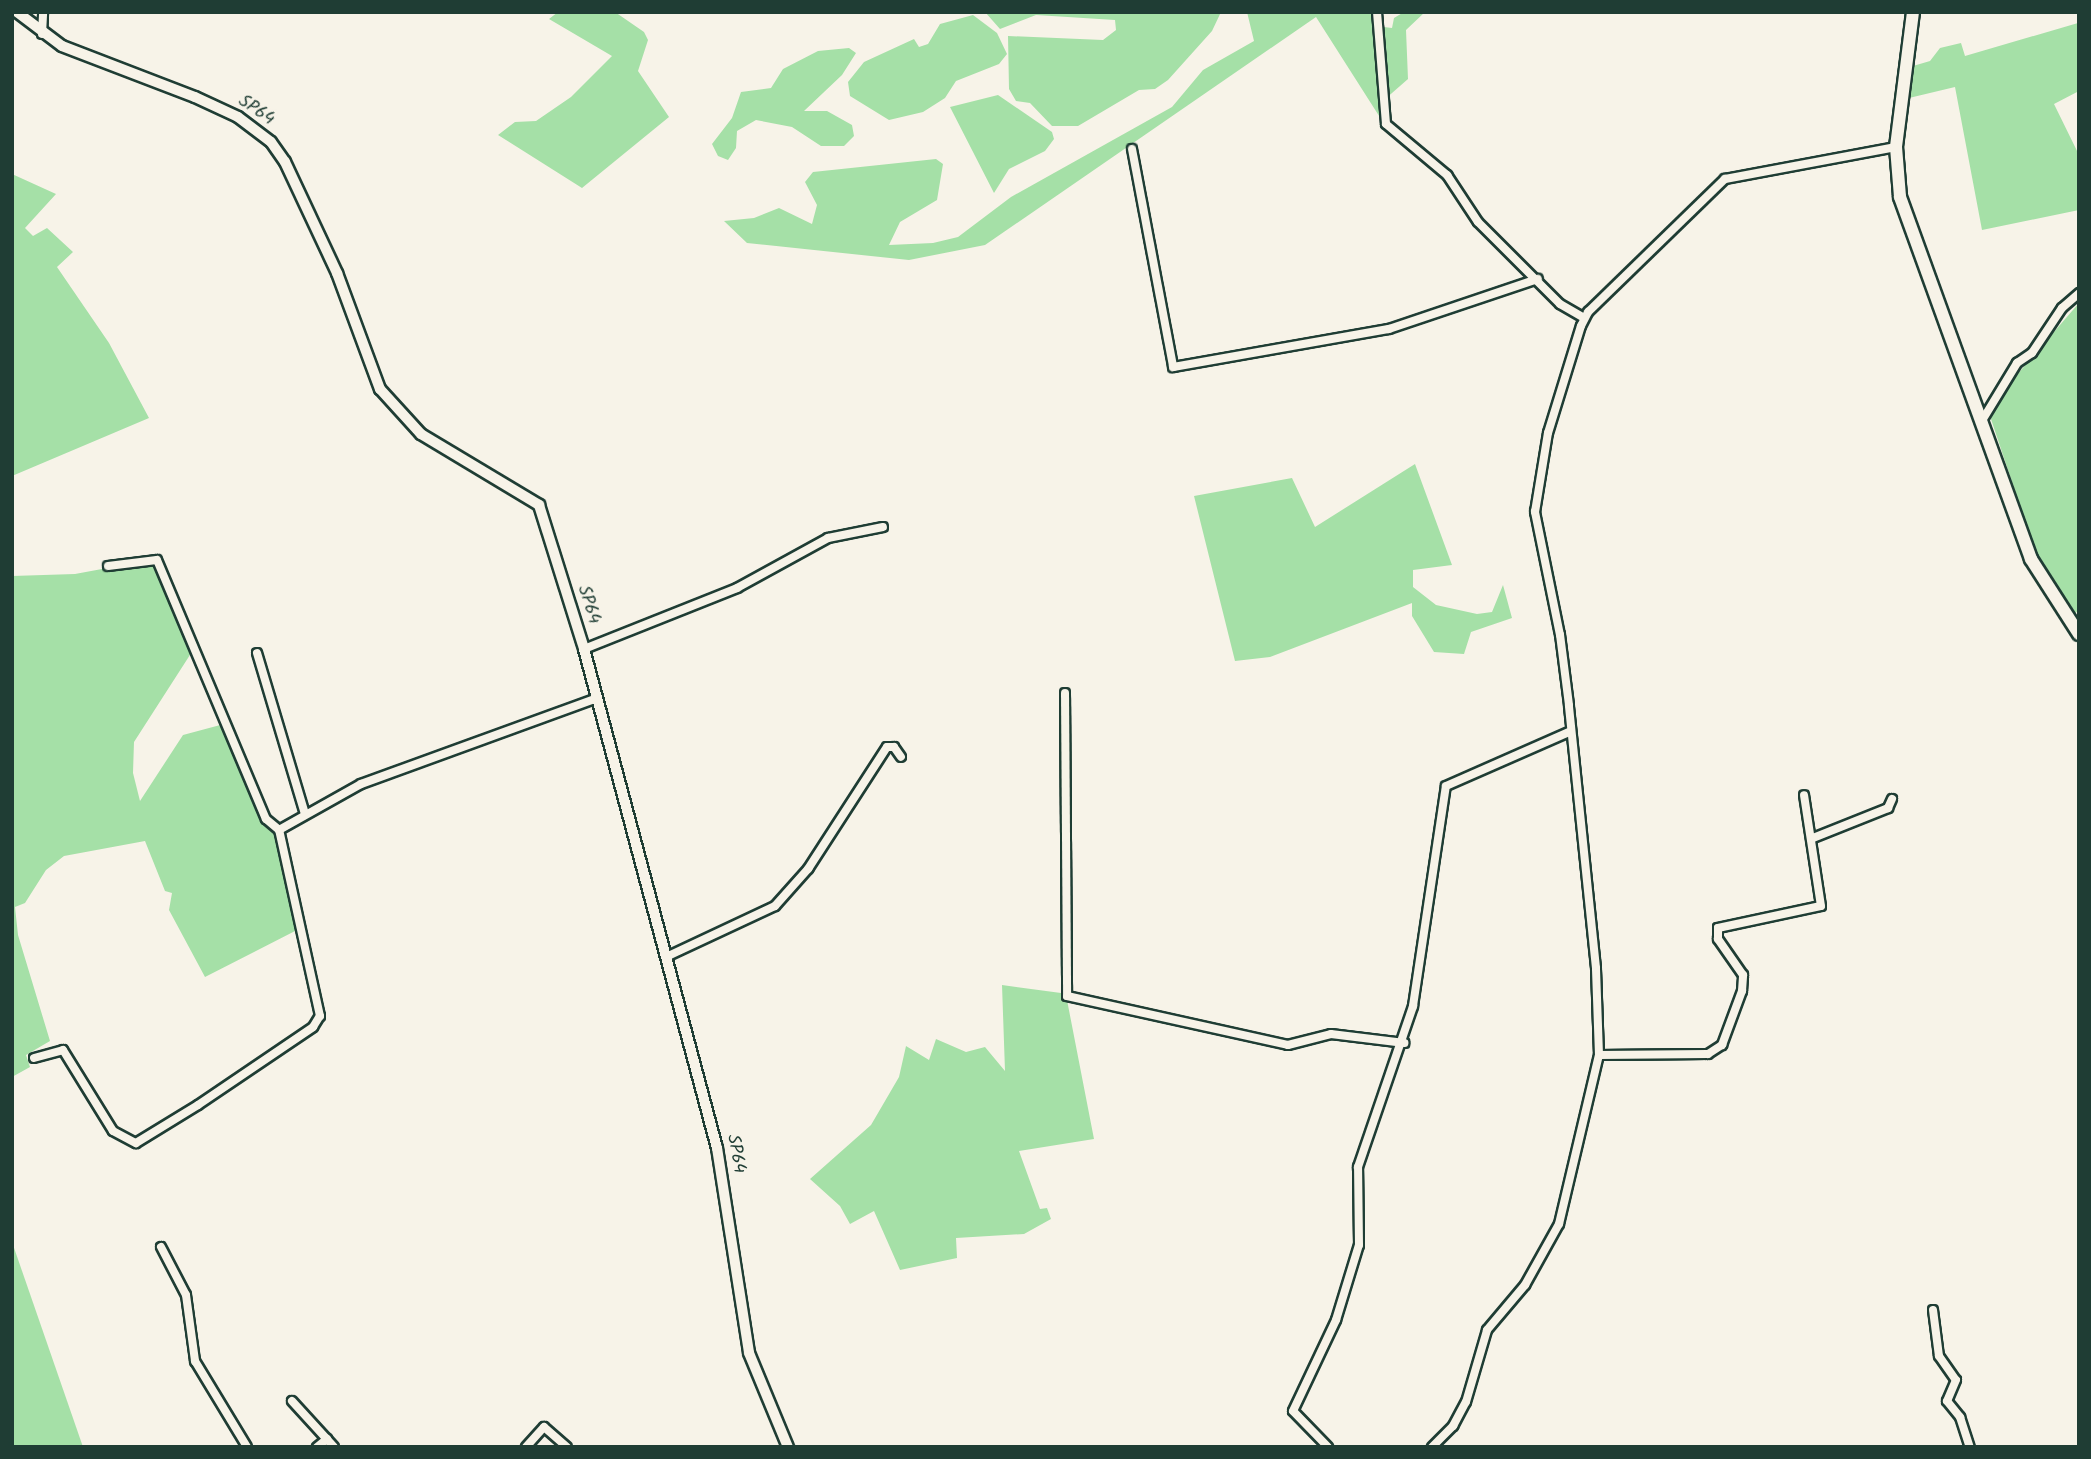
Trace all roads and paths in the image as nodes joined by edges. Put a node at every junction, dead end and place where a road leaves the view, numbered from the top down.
1 (17, 12) edge
2 (43, 12) edge
3 (1377, 12) edge
4 (1913, 12) edge
5 (42, 34) junction
6 (1896, 147) junction
7 (1132, 149) dead end
8 (1538, 279) junction
9 (2079, 293) edge
10 (1584, 317) junction
11 (1983, 419) junction
12 (883, 527) dead end
13 (108, 566) dead end
14 (2079, 635) edge
15 (584, 649) junction
16 (257, 653) dead end
17 (1065, 694) dead end
18 (595, 699) junction
19 (1569, 732) junction
20 (901, 757) dead end
21 (1804, 796) dead end
22 (1892, 799) dead end
23 (305, 814) junction
24 (279, 830) junction
25 (1813, 838) junction
26 (666, 957) junction
27 (1404, 1043) junction
28 (1600, 1055) junction
29 (34, 1058) dead end
30 (161, 1247) dead end
31 (1933, 1310) dead end
32 (292, 1401) dead end
33 (327, 1439) junction
34 (247, 1447) edge
35 (317, 1447) edge
36 (334, 1447) edge
37 (526, 1447) edge
38 (567, 1447) edge
39 (788, 1447) edge
40 (1328, 1447) edge
41 (1432, 1447) edge
42 (1970, 1447) edge

1 - 5 street, SP64 / SP64
2 - 5 street
3 - 8 street
4 - 6 main road
5 - 15 street, SP64 / SP64
6 - 10 street
6 - 11 main road
7 - 8 street
8 - 10 street
9 - 11 street
10 - 19 street
11 - 14 main road
12 - 15 street
13 - 24 street
15 - 18 street, SP64 / SP64
16 - 23 street
17 - 27 street
18 - 23 street
18 - 26 street, SP64 / SP64
19 - 27 street
19 - 28 street
20 - 26 street
21 - 25 street
22 - 25 street
23 - 24 street
24 - 29 street
25 - 28 street
26 - 39 street, SP64 / SP64
27 - 40 street
28 - 41 street
30 - 34 street
31 - 42 street
32 - 33 street
33 - 35 street
33 - 36 street
37 - 38 street

